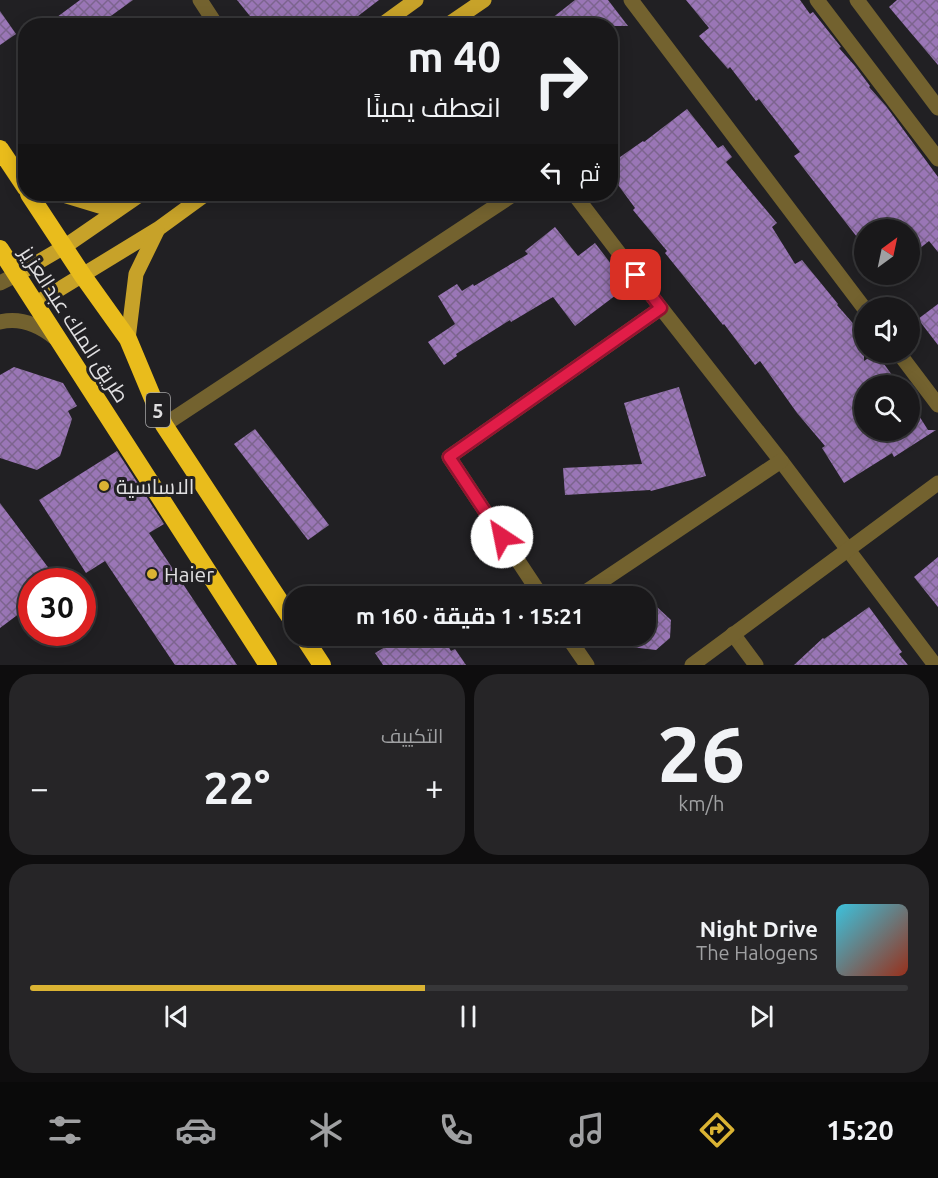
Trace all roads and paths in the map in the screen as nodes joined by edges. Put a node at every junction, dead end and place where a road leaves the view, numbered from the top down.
1 (200, 0) edge
2 (416, 0) edge
3 (484, 0) edge
4 (631, 0) edge
5 (817, 0) edge
6 (857, 0) edge
7 (212, 18) edge
8 (391, 18) edge
9 (459, 18) edge
10 (938, 108) edge
11 (2, 153) edge
12 (938, 159) edge
13 (18, 166) edge
14 (18, 176) edge
15 (34, 201) edge
16 (83, 201) edge
17 (131, 201) edge
18 (196, 201) edge
19 (503, 201) edge
20 (579, 201) edge
21 (116, 211) junction
22 (158, 229) junction
23 (64, 247) junction
24 (0, 249) edge
25 (83, 276) junction
26 (8, 279) edge
27 (856, 297) edge
28 (35, 304) junction
29 (661, 308) junction
30 (0, 321) edge
31 (128, 339) junction
32 (60, 342) junction
33 (906, 363) edge
34 (938, 405) edge
35 (164, 425) junction
36 (781, 461) junction
37 (938, 483) edge
38 (847, 550) junction
39 (535, 586) edge
40 (594, 586) edge
41 (284, 607) edge
42 (733, 634) junction
43 (310, 646) edge
44 (574, 646) edge
45 (934, 659) edge
46 (268, 665) edge
47 (322, 665) edge
48 (587, 665) edge
49 (692, 665) edge
50 (756, 665) edge

1 - 7 street
2 - 8 main road
3 - 9 main road
4 - 27 street
5 - 12 street
6 - 10 street
11 - 13 main road
11 - 14 highway
15 - 23 highway, طريق الملك عبدالعزيز / 5
16 - 21 main road
17 - 21 main road
18 - 22 main road
19 - 35 street
20 - 29 street
21 - 23 main road
22 - 25 main road
22 - 31 main road
23 - 25 highway, طريق الملك عبدالعزيز / 5
23 - 26 main road
24 - 26 highway, طريق الملك عبدالعزيز / 5
25 - 28 main road
25 - 31 highway, طريق الملك عبدالعزيز / 5
26 - 28 highway, طريق الملك عبدالعزيز / 5
28 - 30 street
28 - 32 highway, طريق الملك عبدالعزيز / 5
29 - 36 street
29 - 39 street
30 - 32 street
31 - 35 highway, طريق الملك عبدالعزيز / 5
32 - 46 highway, طريق الملك عبدالعزيز / 5
33 - 34 street
35 - 41 highway, طريق الملك عبدالعزيز / 5
36 - 38 street
36 - 40 street
37 - 38 street
38 - 42 street
38 - 45 street
42 - 49 street
42 - 50 street
43 - 47 highway
44 - 48 street

